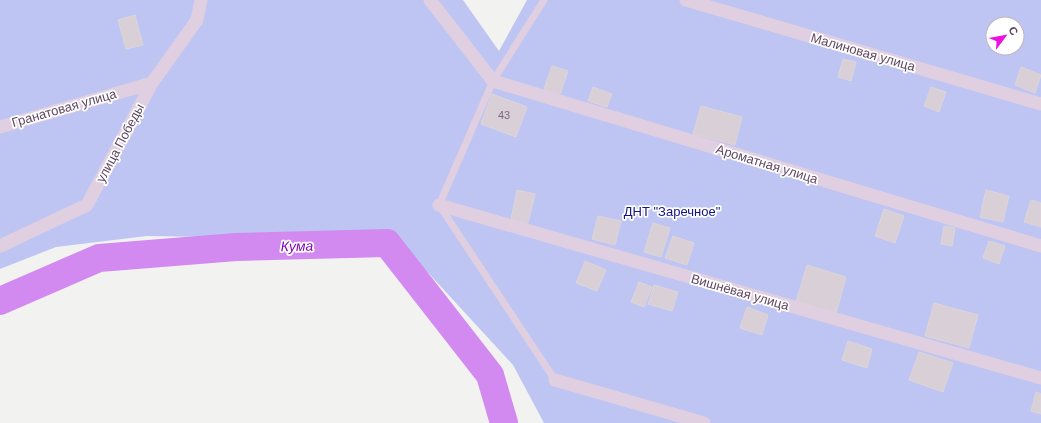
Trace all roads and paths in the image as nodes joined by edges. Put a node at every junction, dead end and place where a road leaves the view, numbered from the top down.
1 (201, 0) edge
2 (430, 0) edge
3 (544, 0) edge
4 (686, 0) edge
5 (493, 81) junction
6 (152, 83) junction
7 (1041, 104) edge
8 (0, 127) edge
9 (439, 205) junction
10 (0, 246) edge
11 (1041, 246) edge
12 (1041, 378) edge
13 (555, 380) joint
14 (704, 423) edge

1 - 6 street, улица Победы
2 - 5 street
3 - 5 lane
4 - 7 street, Малиновая улица
5 - 9 lane
5 - 11 street, Ароматная улица
6 - 8 street, Гранатовая улица
6 - 10 street, улица Победы
9 - 12 street, Вишнёвая улица
9 - 13 lane
13 - 14 street

